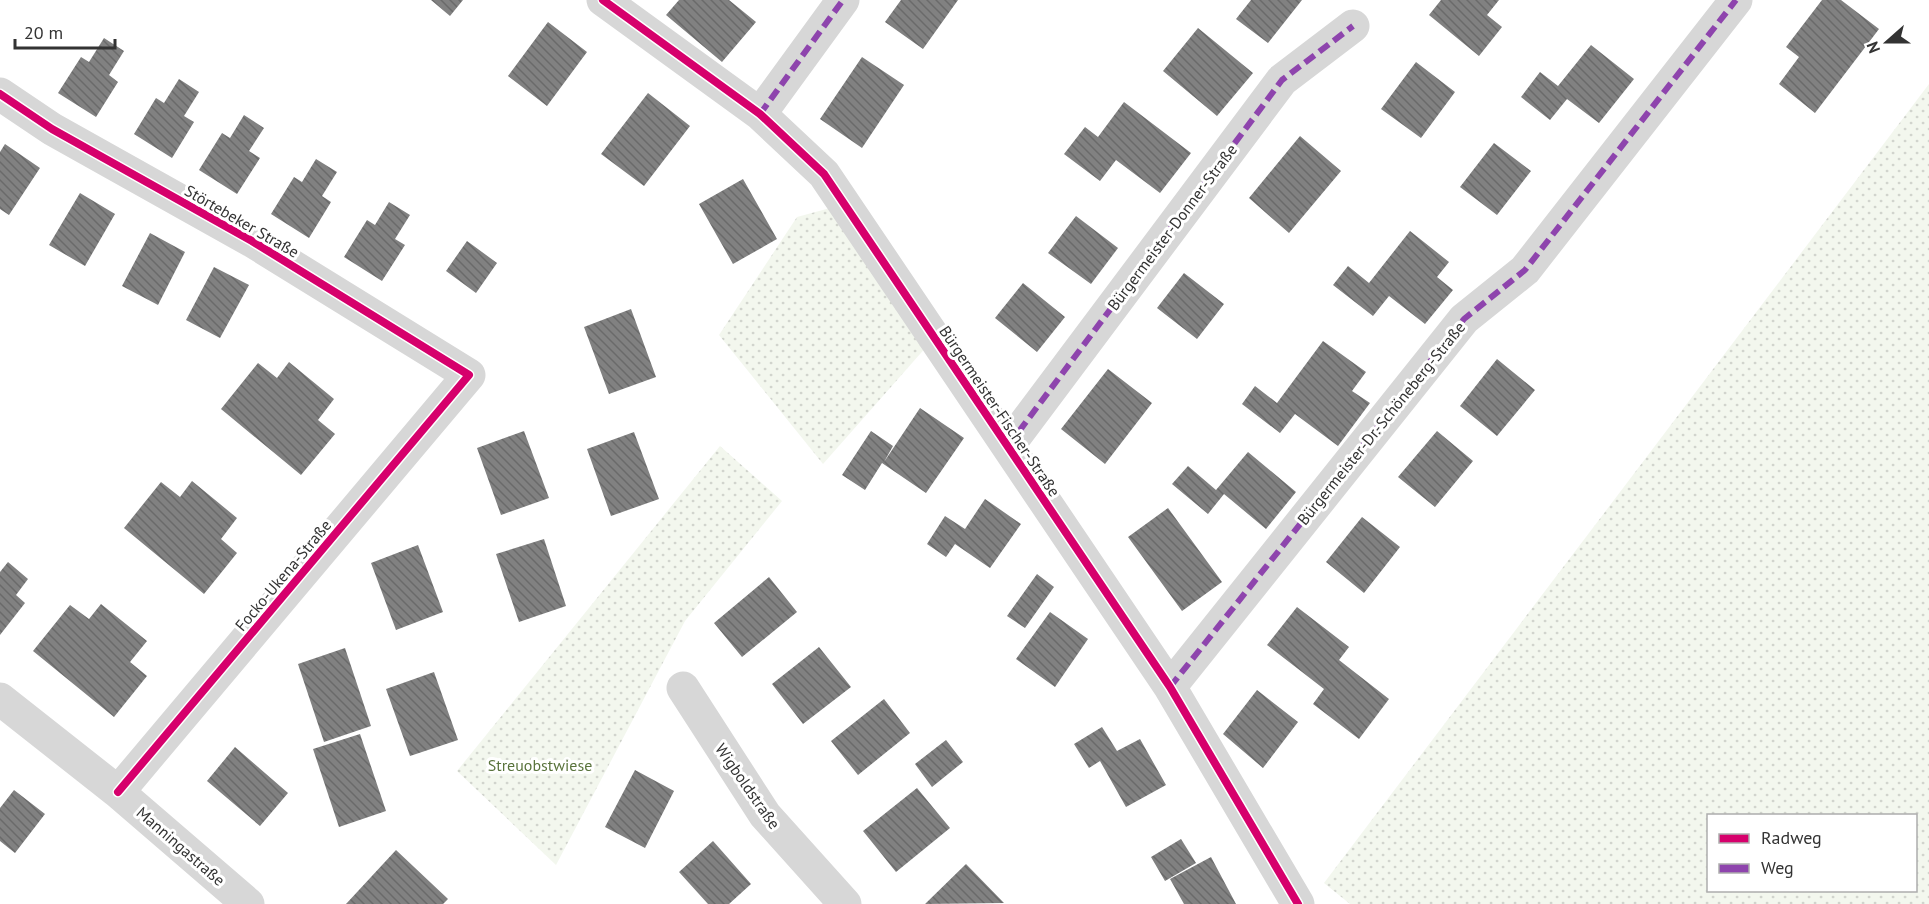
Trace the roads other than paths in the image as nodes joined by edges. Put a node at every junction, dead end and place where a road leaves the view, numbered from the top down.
1 (603, 0) edge
2 (843, 0) edge
3 (1736, 0) edge
4 (1353, 26) dead end
5 (0, 94) edge
6 (760, 114) junction
7 (468, 375) joint
8 (1008, 446) junction
9 (1170, 687) junction
10 (683, 688) dead end
11 (0, 699) edge
12 (118, 792) junction
13 (248, 904) edge
14 (845, 904) edge
15 (1298, 904) edge

1 - 6 street, Bürgermeister-Fischer-Straße
2 - 6 street
3 - 9 street, Bürgermeister-Dr.-Schöneberg-Straße
4 - 8 street, Bürgermeister-Donner-Straße
5 - 7 street, Störtebeker Straße
6 - 8 street, Bürgermeister-Fischer-Straße
7 - 12 street, Focko-Ukena-Straße
8 - 9 street, Bürgermeister-Fischer-Straße
9 - 15 street, Bürgermeister-Fischer-Straße
10 - 14 street, Wigboldstraße
11 - 12 street, Manningastraße
12 - 13 street, Manningastraße

